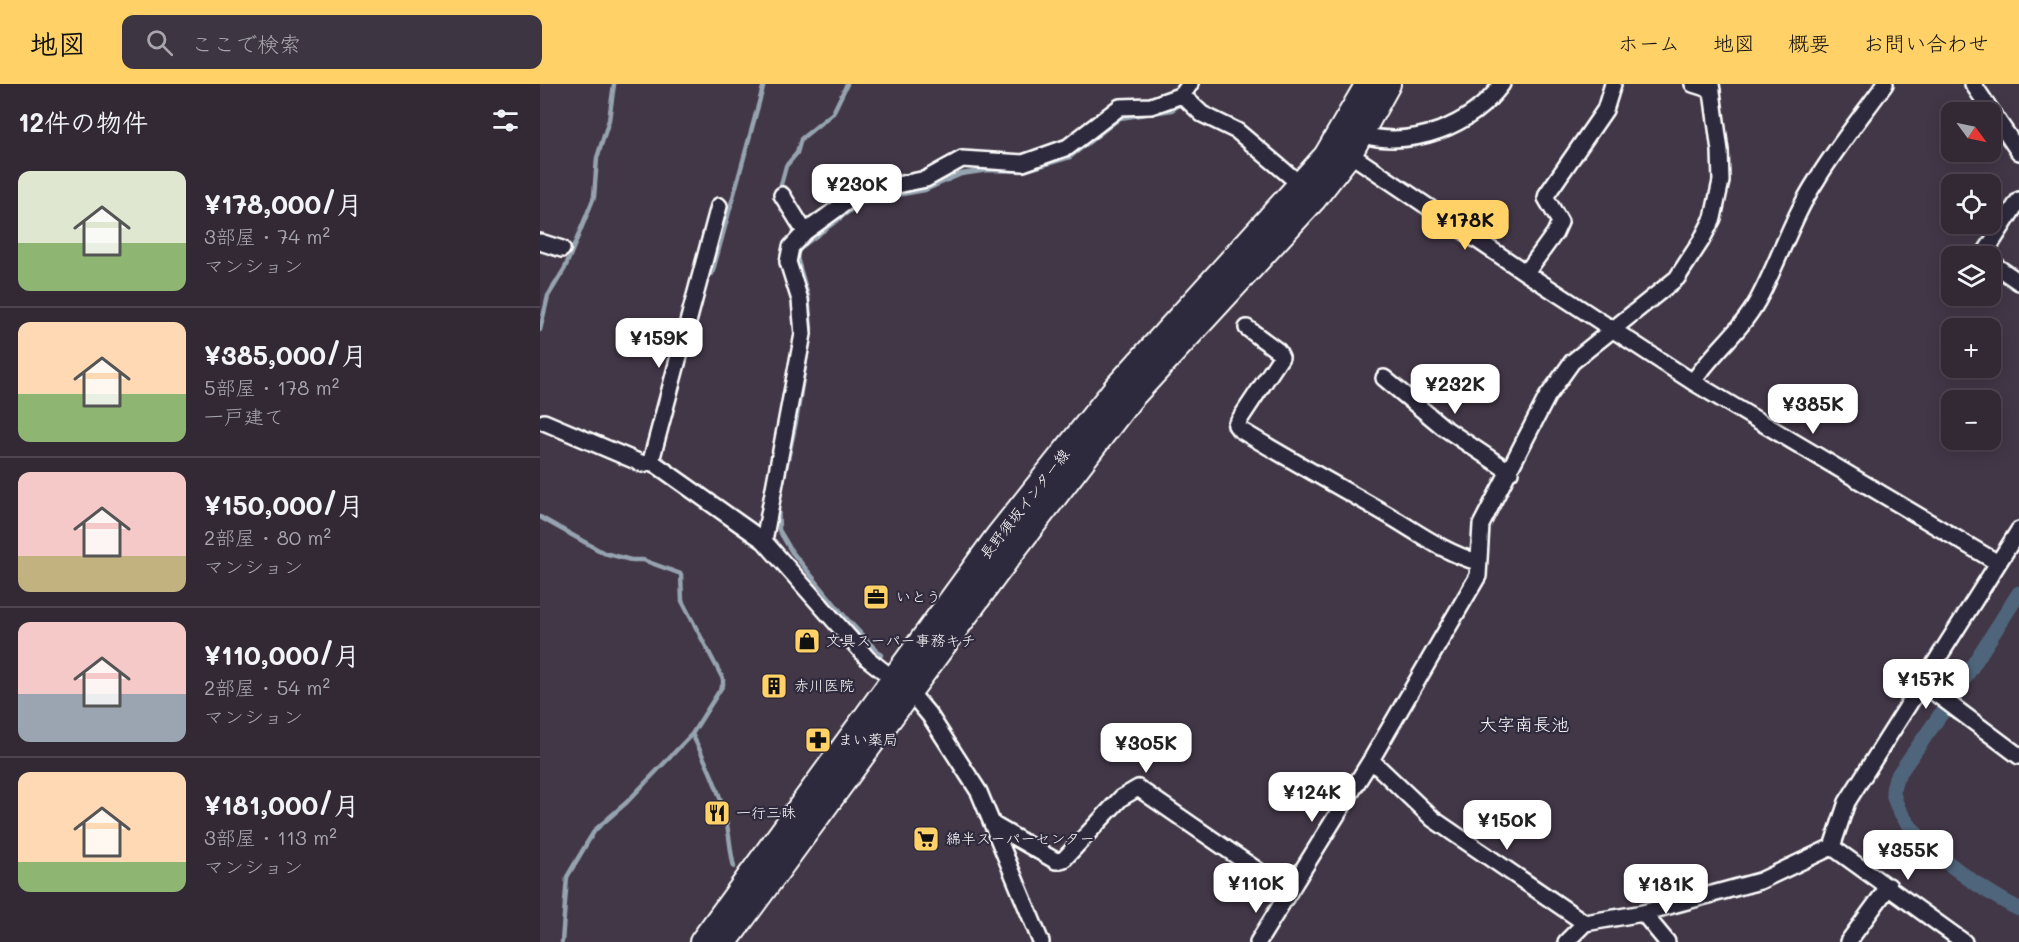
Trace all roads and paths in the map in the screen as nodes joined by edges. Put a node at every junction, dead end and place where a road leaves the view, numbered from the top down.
1 (1368, 84) edge
2 (1388, 84) edge
3 (1502, 84) edge
4 (1613, 84) edge
5 (1693, 84) edge
6 (1884, 84) edge
7 (1973, 84) edge
8 (1712, 87) edge
9 (1186, 89) edge
10 (1349, 144) junction
11 (2019, 152) edge
12 (1301, 185) junction
13 (782, 195) dead end
14 (2019, 200) edge
15 (719, 206) dead end
16 (805, 232) junction
17 (540, 242) edge
18 (1989, 246) edge
19 (562, 249) dead end
20 (2001, 270) edge
21 (1526, 273) junction
22 (2019, 282) edge
23 (1247, 328) dead end
24 (1613, 331) junction
25 (1384, 378) dead end
26 (1693, 382) junction
27 (544, 422) dead end
28 (651, 462) junction
29 (1510, 472) junction
30 (2019, 530) edge
31 (764, 541) junction
32 (1478, 562) junction
33 (1998, 563) junction
34 (1923, 684) junction
35 (901, 686) junction
36 (2019, 756) edge
37 (1371, 760) junction
38 (992, 824) junction
39 (1832, 847) junction
40 (1888, 886) junction
41 (1289, 892) junction
42 (1643, 912) junction
43 (1585, 923) junction
44 (1956, 940) edge
45 (702, 942) edge
46 (725, 942) edge
47 (1041, 942) edge
48 (1257, 942) edge
49 (1566, 942) edge
50 (1667, 942) edge
51 (1848, 942) edge

1 - 10 main road, 長野須坂インター線
2 - 10 main road, 長野須坂インター線
3 - 10 street
4 - 21 street
5 - 8 street
6 - 26 street
7 - 11 street
8 - 24 street
9 - 12 street
9 - 16 street
10 - 12 main road, 長野須坂インター線
10 - 21 street
10 - 35 main road, 長野須坂インター線
12 - 35 main road, 長野須坂インター線
13 - 16 street
14 - 18 street
15 - 28 street
16 - 31 street
17 - 19 street
20 - 22 street
21 - 24 street
23 - 32 street
24 - 26 street
24 - 29 street
25 - 29 street
26 - 33 street
27 - 28 street
28 - 31 street
29 - 32 street
30 - 33 street
31 - 35 street
32 - 37 street
33 - 34 street
34 - 36 street
34 - 39 street
35 - 38 street
35 - 45 main road, 長野須坂インター線
35 - 46 main road, 長野須坂インター線
37 - 41 street
37 - 43 street
38 - 41 street
38 - 47 street
39 - 40 street
39 - 42 street
40 - 44 street
40 - 51 street
41 - 48 street
42 - 43 street
42 - 50 street
43 - 49 street

